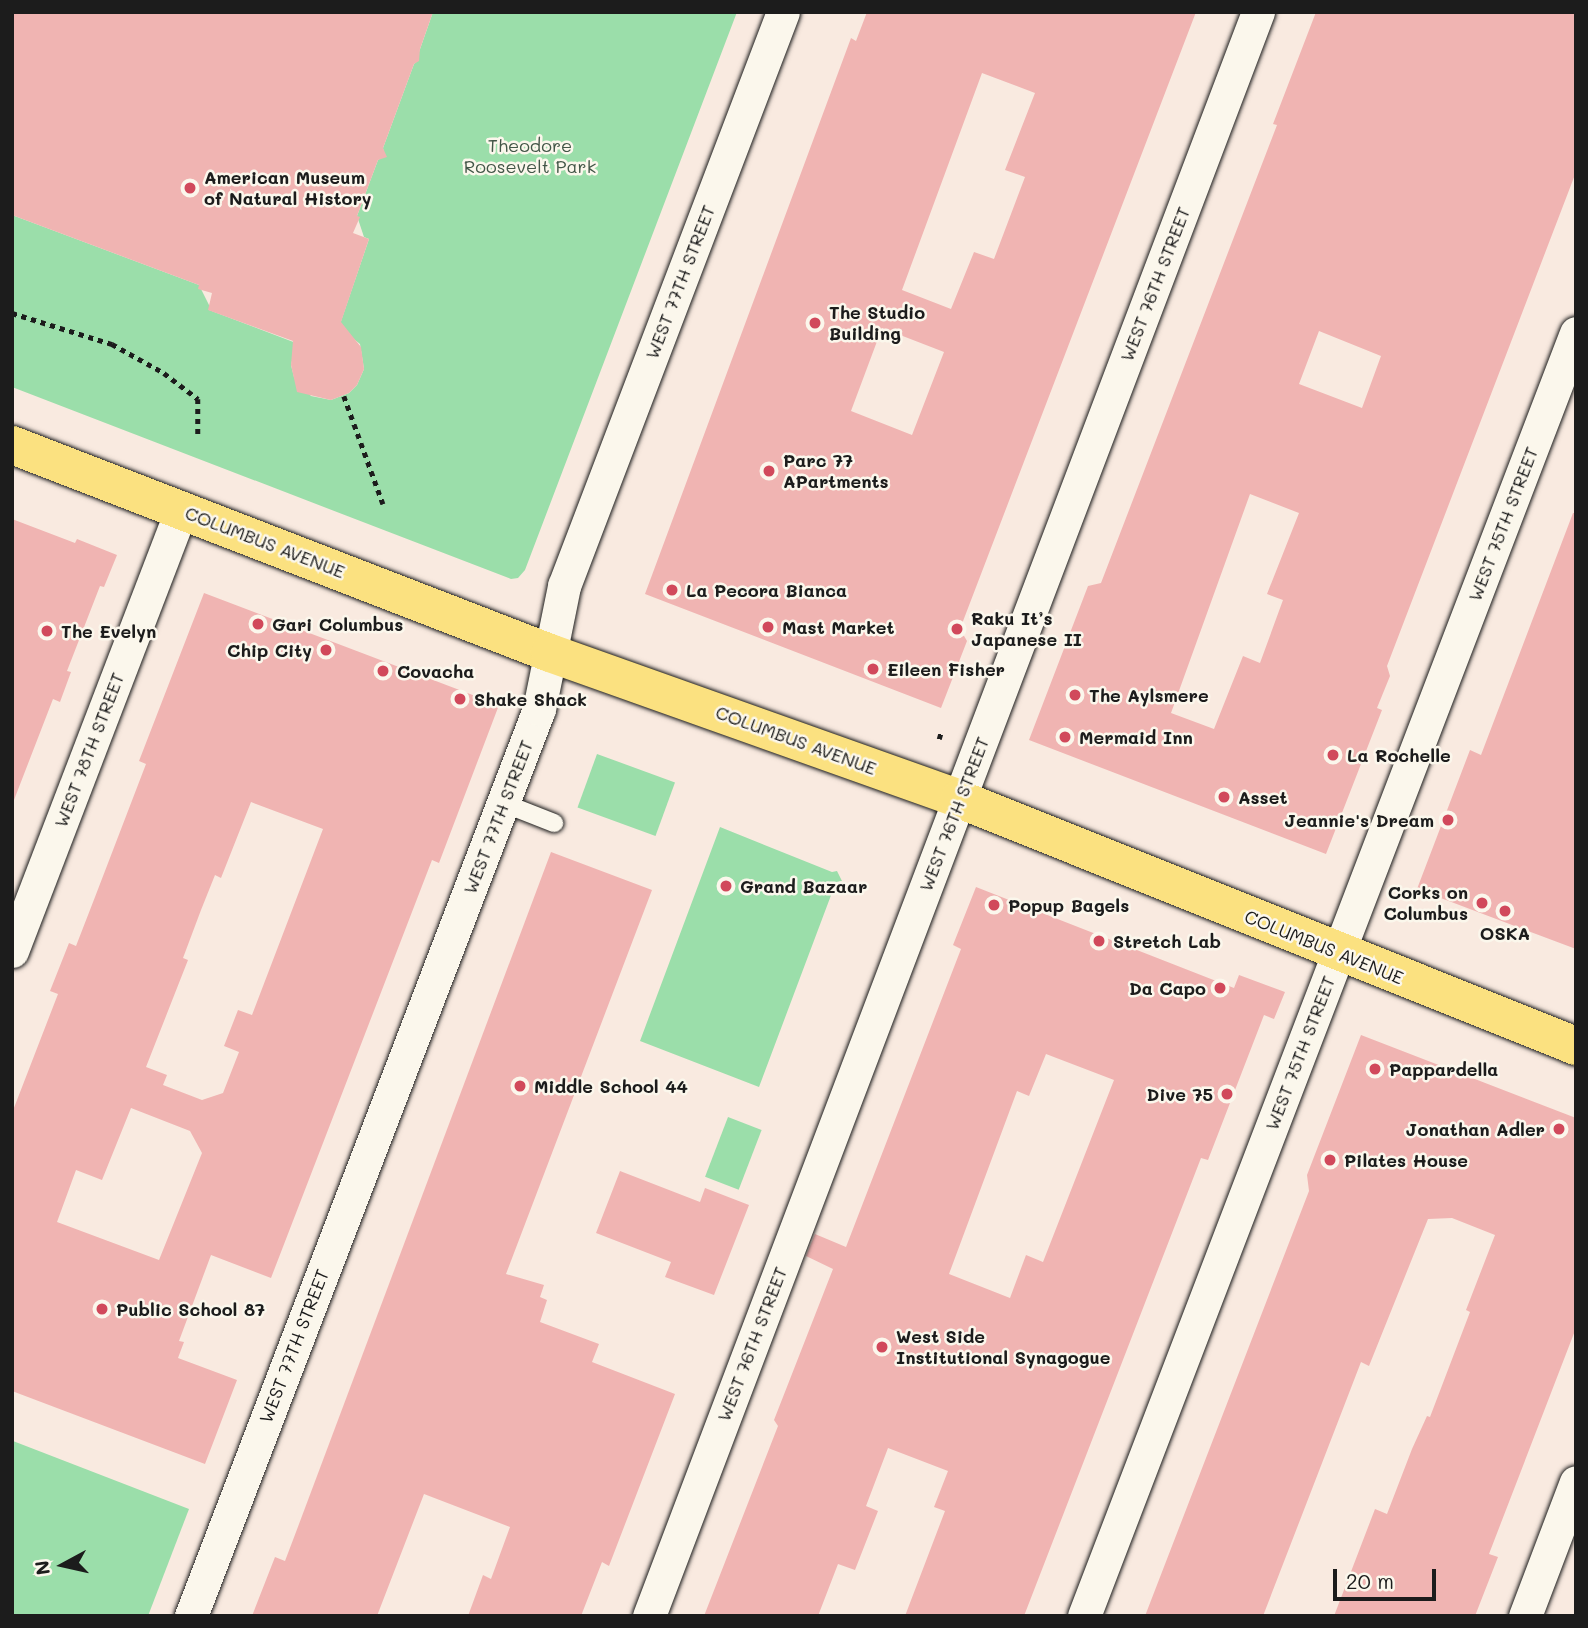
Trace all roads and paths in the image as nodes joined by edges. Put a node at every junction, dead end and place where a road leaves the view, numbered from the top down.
1 (783, 12) edge
2 (1258, 12) edge
3 (12, 313) edge
4 (1576, 333) edge
5 (344, 396) dead end
6 (198, 434) dead end
7 (12, 445) edge
8 (383, 505) dead end
9 (181, 510) junction
10 (550, 653) junction
11 (941, 732) dead end
12 (939, 738) dead end
13 (959, 799) junction
14 (503, 803) junction
15 (554, 823) dead end
16 (12, 951) edge
17 (1339, 953) junction
18 (1576, 1046) edge
19 (1576, 1482) edge
20 (191, 1616) edge
21 (649, 1616) edge
22 (1084, 1616) edge
23 (1525, 1616) edge

1 - 10 street, WEST 77TH STREET
2 - 13 street, WEST 76TH STREET
3 - 6 path
4 - 17 street, WEST 75TH STREET
5 - 8 path
7 - 9 main road, COLUMBUS AVENUE
9 - 10 main road, COLUMBUS AVENUE
9 - 16 street, WEST 78TH STREET
10 - 13 main road, COLUMBUS AVENUE
10 - 14 street, WEST 77TH STREET
11 - 12 path
13 - 17 main road, COLUMBUS AVENUE
13 - 21 street, WEST 76TH STREET
14 - 15 lane
14 - 20 street, WEST 77TH STREET
17 - 18 main road, COLUMBUS AVENUE
17 - 22 street, WEST 75TH STREET
19 - 23 street

